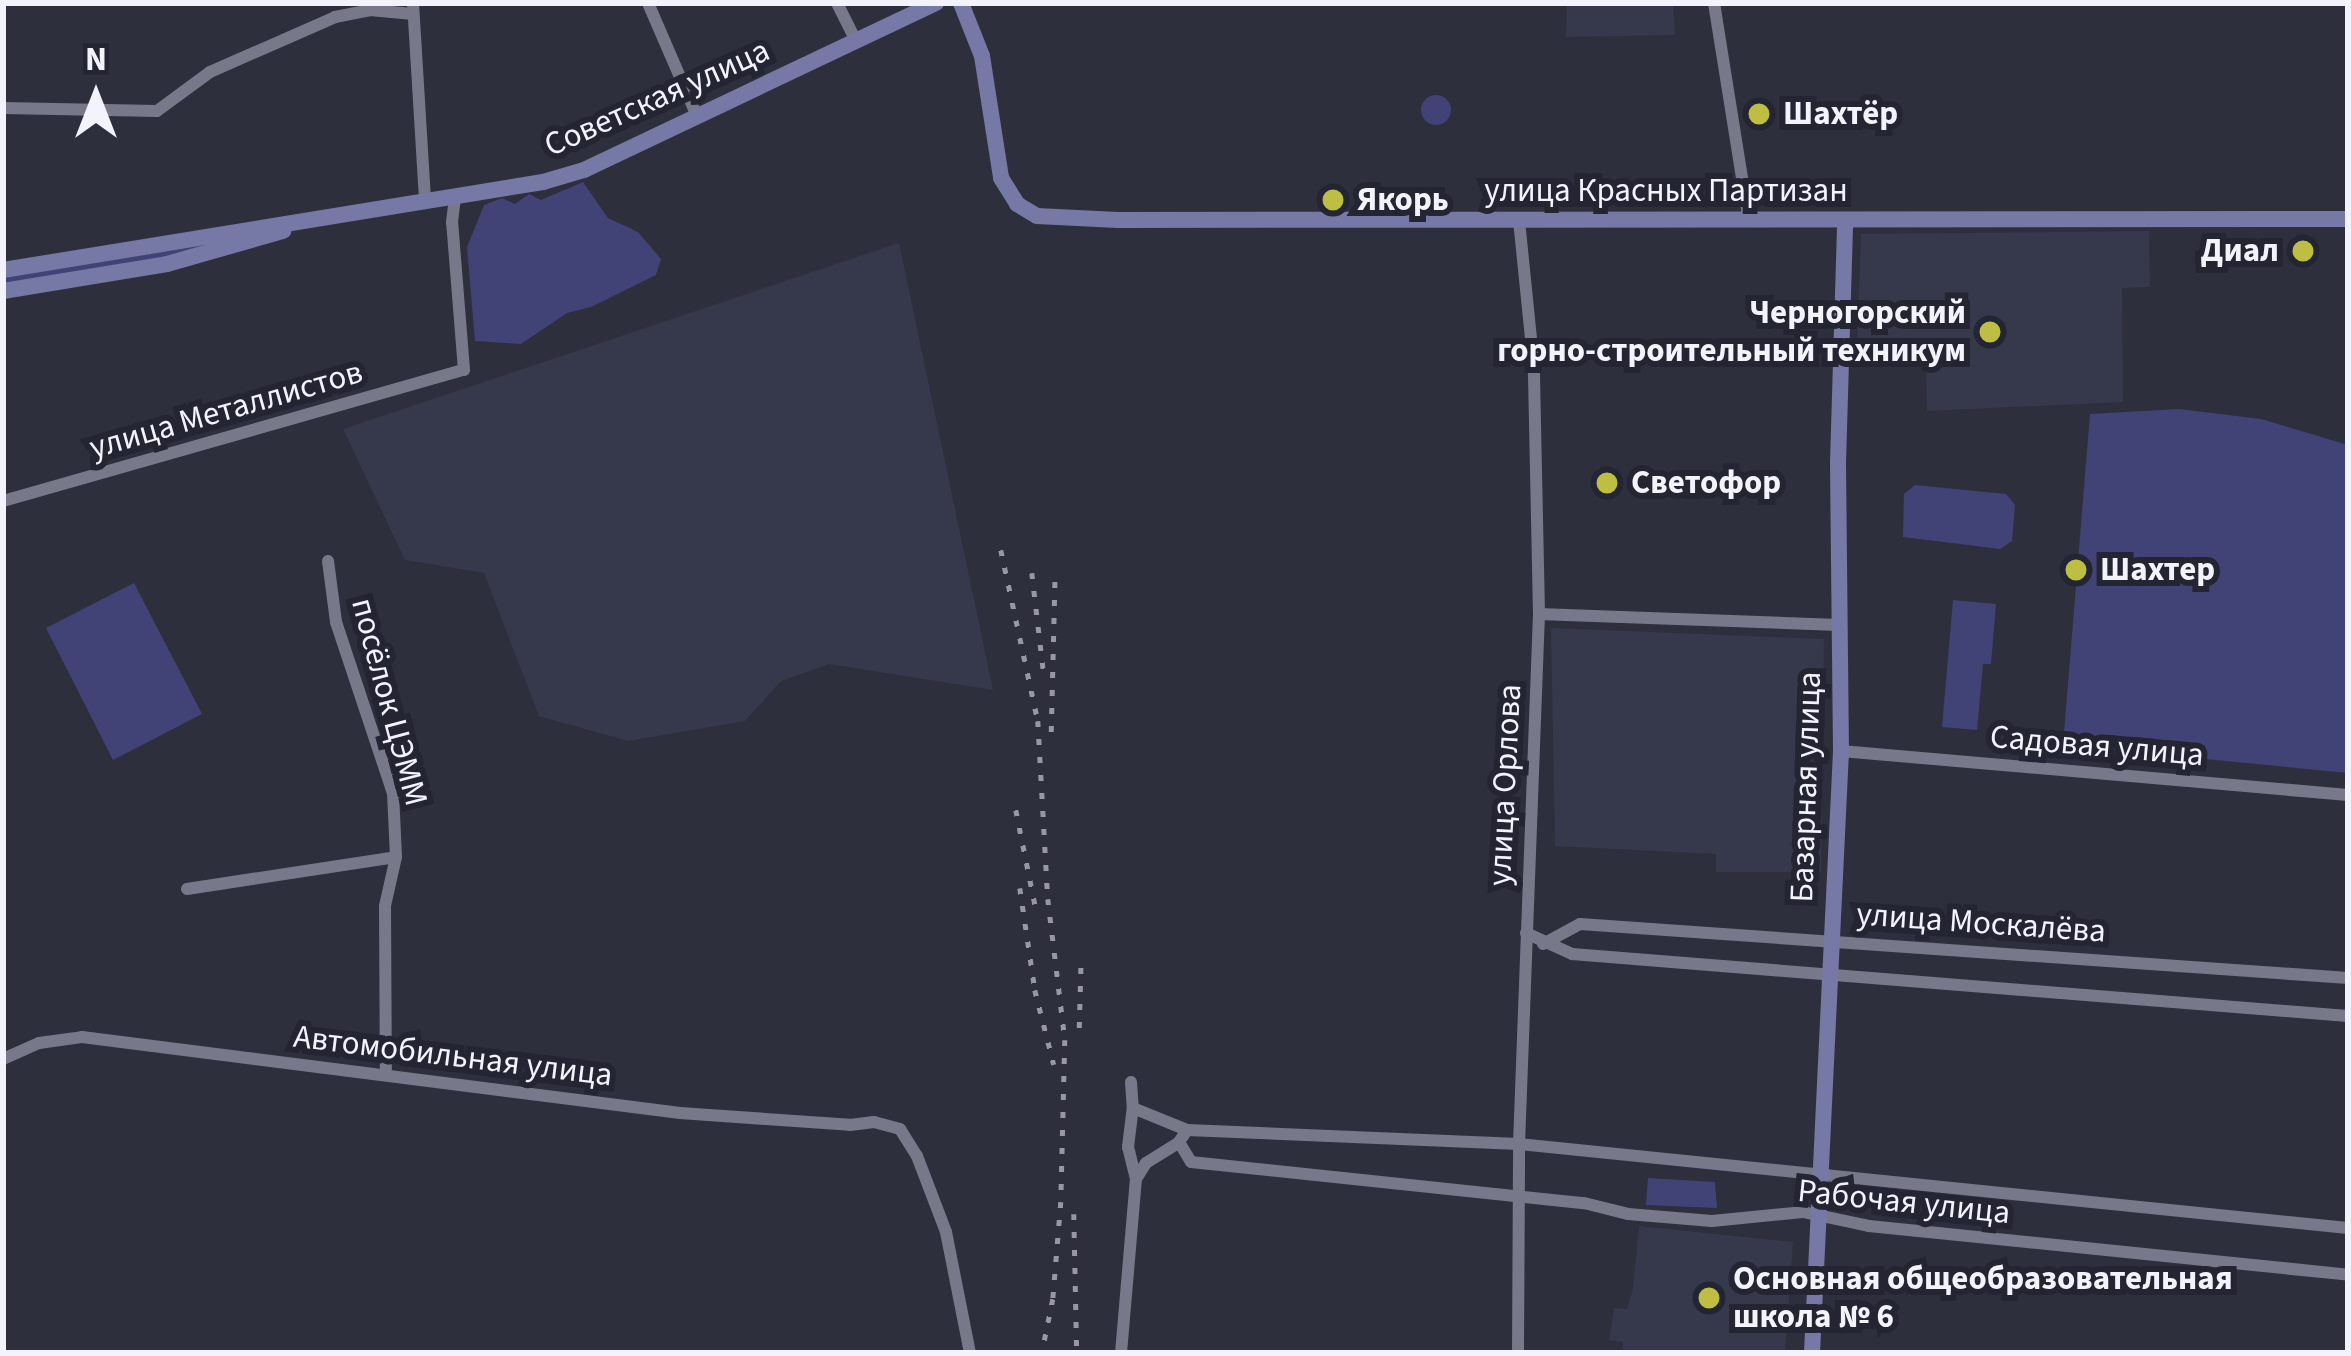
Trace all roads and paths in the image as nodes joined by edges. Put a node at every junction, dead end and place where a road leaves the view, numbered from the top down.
1 (648, 3) edge
2 (837, 3) edge
3 (936, 3) edge
4 (962, 3) edge
5 (1714, 3) edge
6 (413, 8) edge
7 (856, 40) junction
8 (3, 108) edge
9 (697, 116) junction
10 (455, 198) junction
11 (425, 202) junction
12 (320, 219) junction
13 (2348, 219) edge
14 (1519, 220) junction
15 (1749, 221) junction
16 (1845, 222) junction
17 (3, 270) edge
18 (3, 291) edge
19 (3, 501) edge
20 (328, 561) dead end
21 (1539, 614) junction
22 (1840, 625) junction
23 (1841, 751) junction
24 (2348, 795) edge
25 (396, 857) junction
26 (187, 889) dead end
27 (1526, 933) junction
28 (1832, 939) junction
29 (1543, 944) junction
30 (1830, 977) junction
31 (2348, 977) edge
32 (2348, 1016) edge
33 (3, 1059) edge
34 (386, 1073) junction
35 (1131, 1082) dead end
36 (1133, 1108) junction
37 (1183, 1136) junction
38 (1520, 1144) junction
39 (1820, 1177) junction
40 (1136, 1179) junction
41 (1522, 1198) junction
42 (1820, 1215) junction
43 (2348, 1228) edge
44 (2348, 1275) edge
45 (970, 1353) edge
46 (1120, 1353) edge
47 (1518, 1353) edge
48 (1812, 1353) edge

1 - 9 street
2 - 7 street
3 - 7 main road, Советская улица
4 - 14 main road, улица Красных Партизан
5 - 15 street
6 - 8 street
6 - 11 street
7 - 9 main road, Советская улица
9 - 10 main road, Советская улица
10 - 11 main road, Советская улица
10 - 19 street, улица Металлистов
11 - 12 main road, Советская улица
12 - 17 main road, Советская улица
12 - 18 main road, Советская улица
13 - 16 main road, улица Красных Партизан
14 - 15 main road, улица Красных Партизан
14 - 21 street, улица Орлова
15 - 16 main road, улица Красных Партизан
16 - 22 main road, Базарная улица
20 - 25 street, посёлок ЦЭММ
21 - 22 street
21 - 27 street, улица Орлова
22 - 23 main road, Базарная улица
23 - 24 street, Садовая улица
23 - 28 main road, Базарная улица
25 - 26 street
25 - 34 street, посёлок ЦЭММ
27 - 29 street, улица Москалёва
27 - 38 street, улица Орлова
28 - 29 street, улица Москалёва
28 - 30 main road, Базарная улица
28 - 31 street, улица Москалёва
29 - 30 street, улица Москалёва
30 - 32 street, улица Москалёва
30 - 39 main road, Базарная улица
33 - 34 street, Автомобильная улица
34 - 45 street, Автомобильная улица
35 - 36 street
36 - 37 street
36 - 40 street
37 - 38 street, Рабочая улица
37 - 40 street
37 - 41 street, Рабочая улица
38 - 39 street, Рабочая улица
38 - 41 street, улица Орлова
39 - 42 main road, Базарная улица
39 - 43 street, Рабочая улица
40 - 46 street
41 - 42 street, Рабочая улица
41 - 47 street, улица Орлова
42 - 44 street, Рабочая улица
42 - 48 main road, Базарная улица

